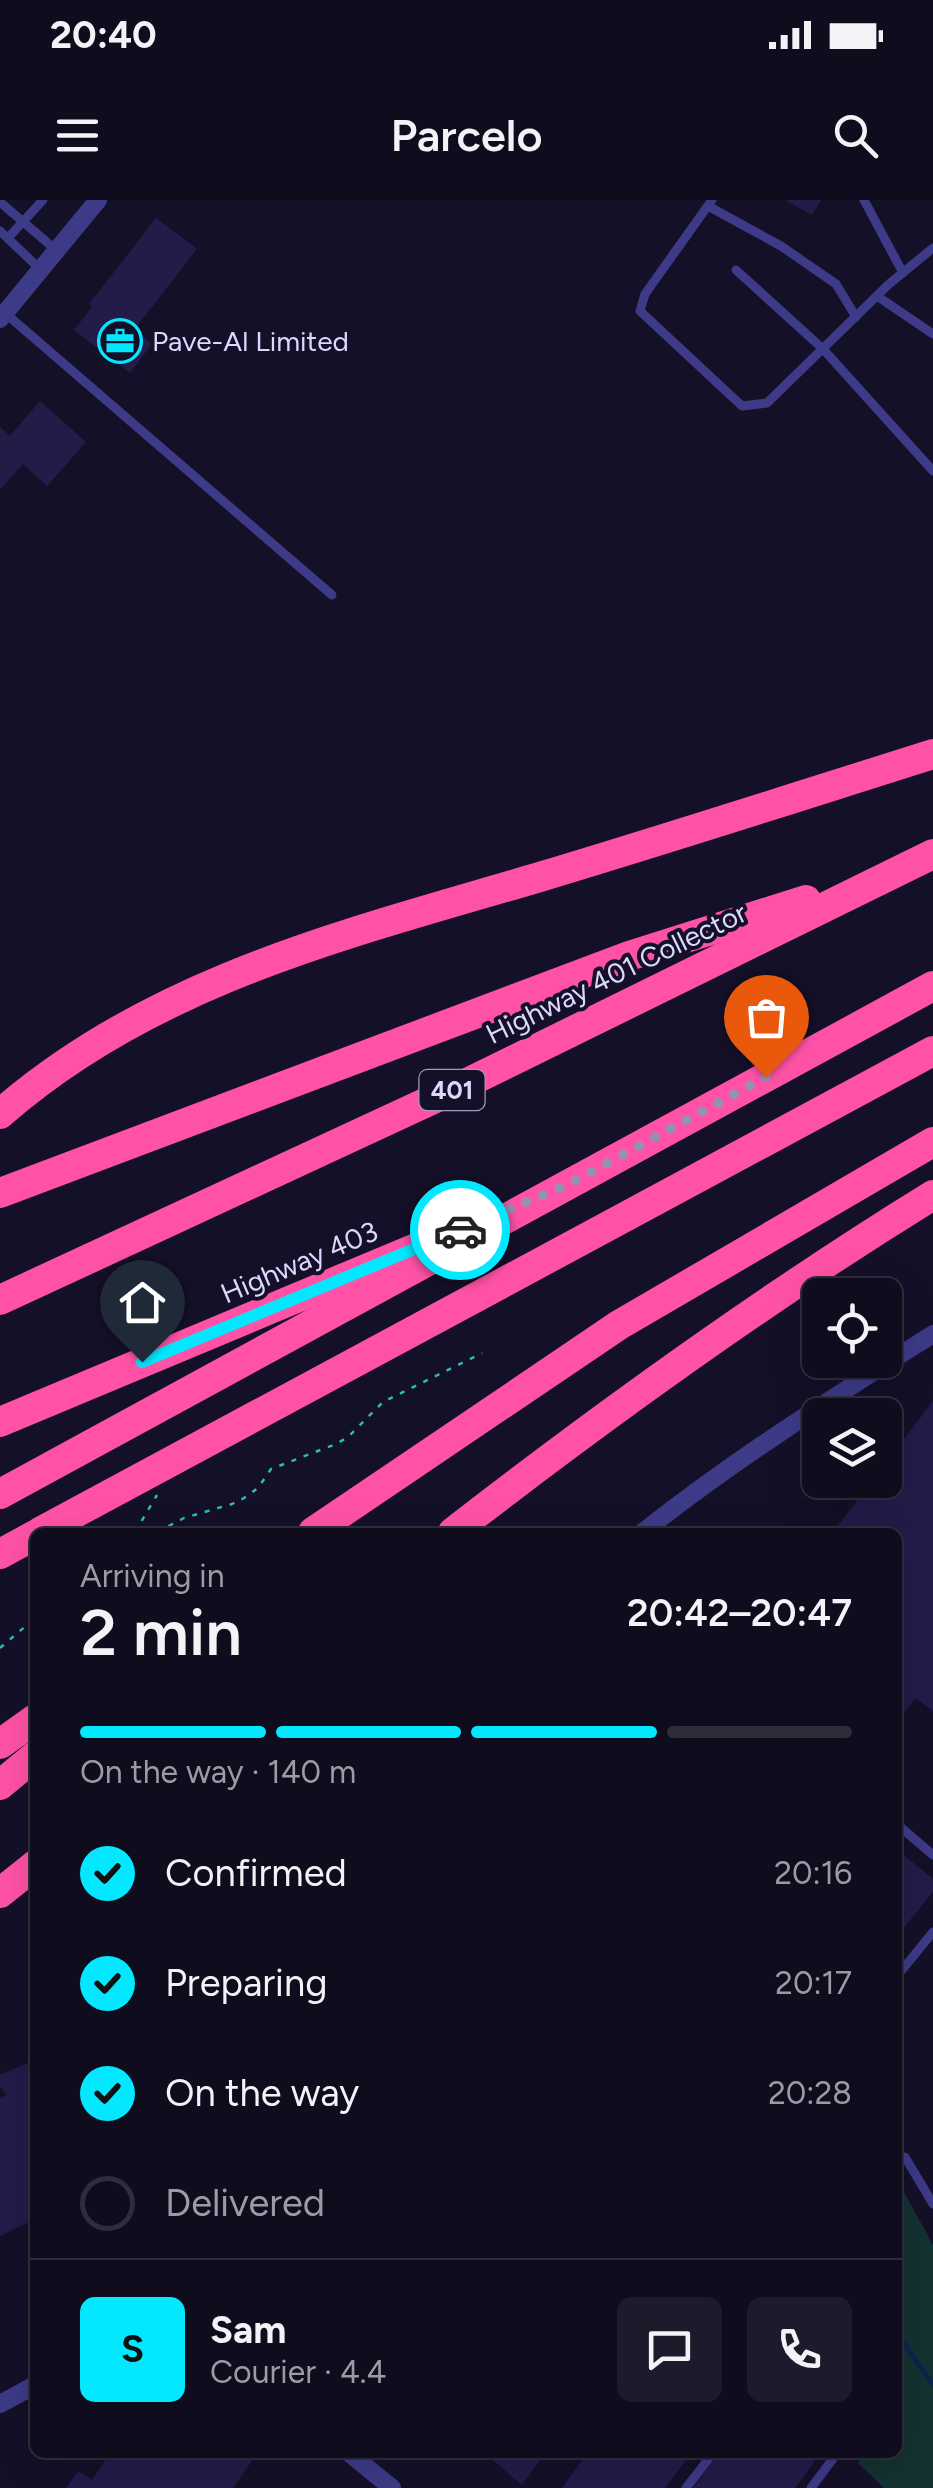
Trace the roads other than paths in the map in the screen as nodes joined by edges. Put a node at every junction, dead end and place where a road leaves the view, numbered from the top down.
1 (42, 200) edge
2 (98, 200) edge
3 (864, 200) edge
4 (0, 202) edge
5 (710, 203) edge
6 (23, 223) junction
7 (4, 235) edge
8 (933, 248) edge
9 (56, 250) junction
10 (41, 270) junction
11 (736, 270) dead end
12 (902, 273) junction
13 (877, 296) junction
14 (3, 316) edge
15 (856, 316) junction
16 (933, 334) edge
17 (823, 348) junction
18 (933, 471) edge
19 (332, 595) dead end
20 (933, 754) edge
21 (933, 854) edge
22 (900, 870) junction
23 (933, 986) edge
24 (933, 1051) edge
25 (0, 1114) edge
26 (933, 1142) edge
27 (567, 1185) junction
28 (0, 1193) edge
29 (933, 1196) edge
30 (0, 1300) edge
31 (933, 1334) edge
32 (0, 1422) edge
33 (0, 1494) edge
34 (49, 1528) edge
35 (319, 1528) edge
36 (458, 1528) edge
37 (648, 1528) edge
38 (30, 1538) edge
39 (0, 1554) edge
40 (30, 1723) edge
41 (0, 1744) edge
42 (30, 1760) edge
43 (0, 1785) edge
44 (902, 1828) edge
45 (933, 1855) edge
46 (30, 1869) edge
47 (0, 1893) edge
48 (933, 1932) edge
49 (902, 1970) edge
50 (905, 2157) dead end
51 (933, 2204) edge
52 (30, 2388) edge
53 (0, 2404) edge
54 (355, 2458) edge
55 (709, 2458) edge
56 (833, 2458) edge
57 (392, 2488) edge
58 (686, 2488) edge
59 (810, 2488) edge

1 - 6 lane
2 - 9 street
3 - 12 lane
4 - 6 lane
5 - 15 lane
5 - 17 lane
6 - 7 lane
6 - 9 lane
7 - 10 lane
8 - 12 lane
9 - 10 street
10 - 14 street
11 - 17 lane
12 - 13 lane
13 - 15 lane
13 - 16 lane
14 - 19 lane
15 - 17 lane
17 - 18 lane
20 - 25 highway
21 - 22 highway, Highway 401 Collector / 401
22 - 28 highway
22 - 30 highway, Highway 401 Collector / 401
23 - 27 highway
24 - 34 highway
26 - 35 highway
27 - 32 highway, Highway 403
27 - 33 highway
29 - 36 highway
31 - 37 street
38 - 39 highway
40 - 41 highway
42 - 43 highway
44 - 45 lane
46 - 47 highway
48 - 49 lane
50 - 51 lane
52 - 53 street
54 - 57 street
55 - 58 lane
56 - 59 lane

